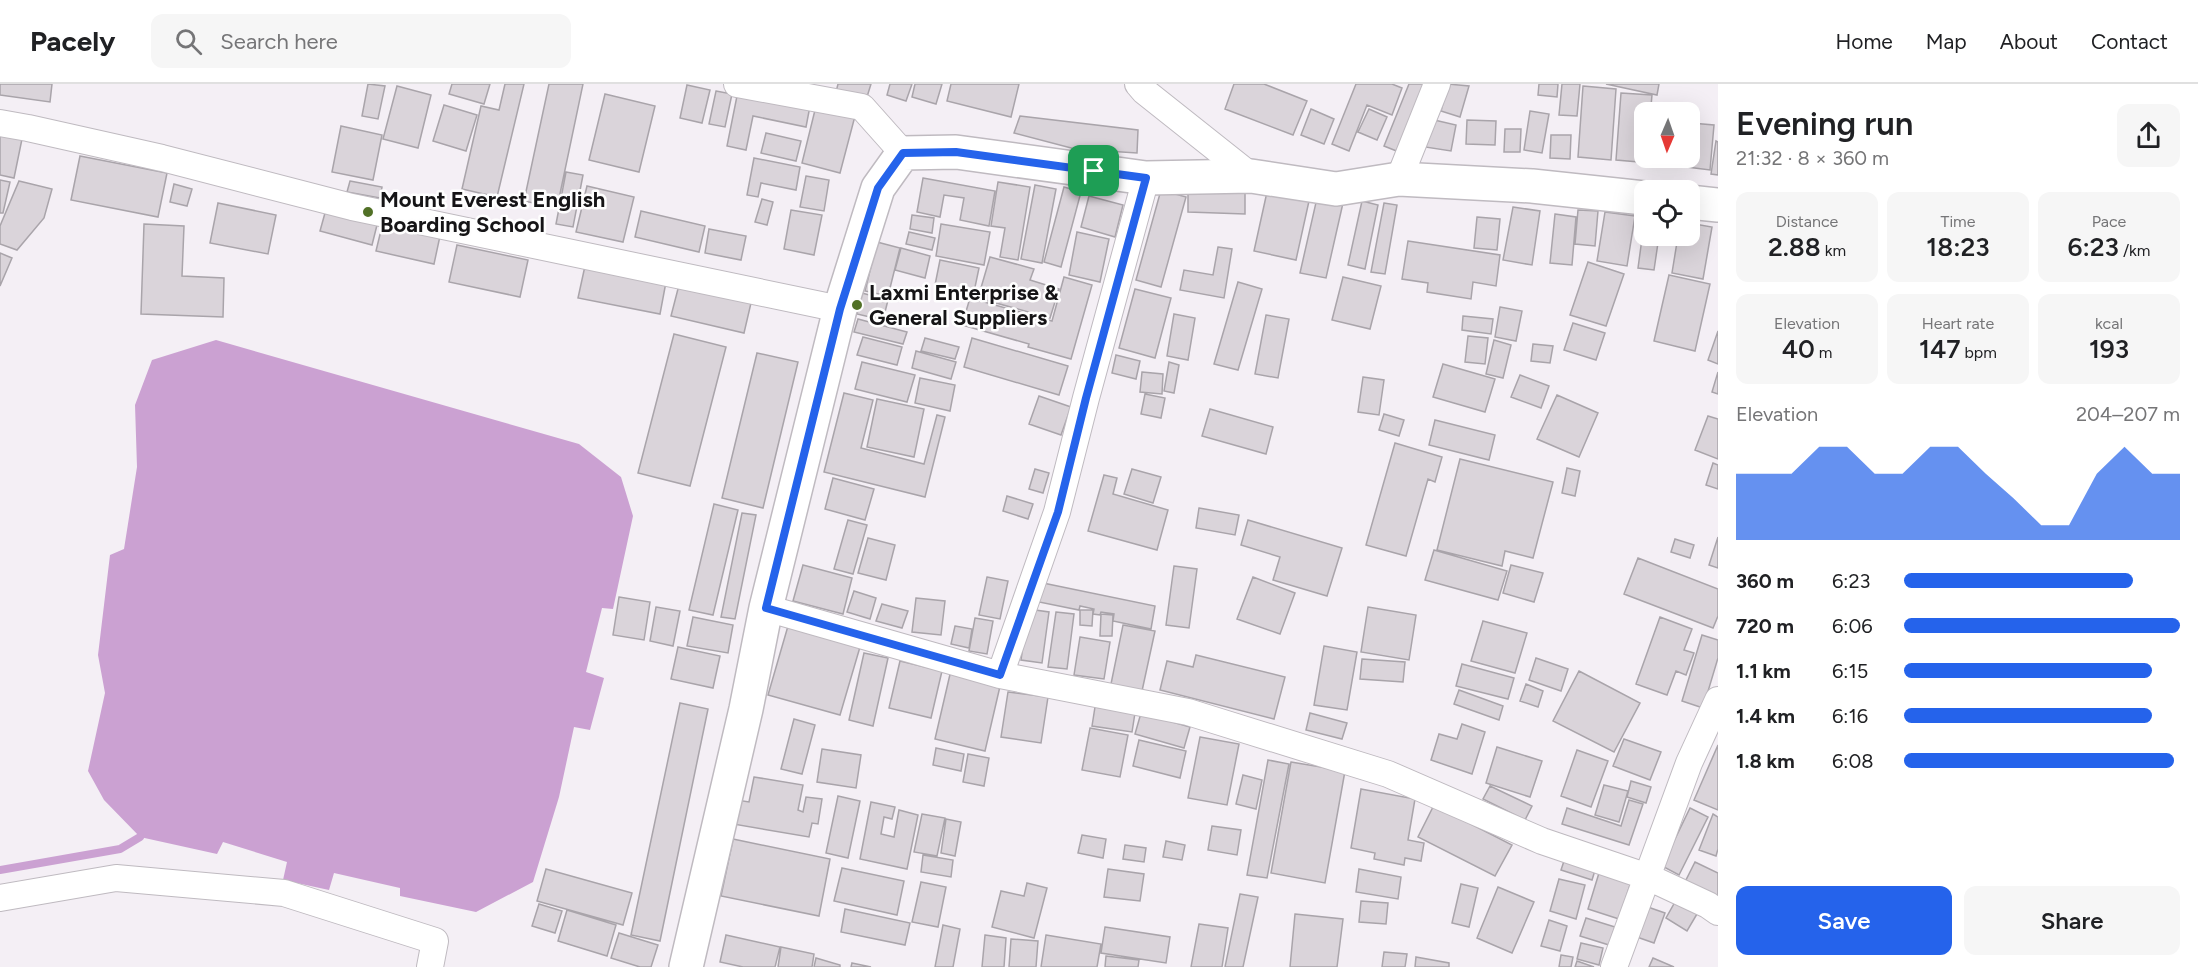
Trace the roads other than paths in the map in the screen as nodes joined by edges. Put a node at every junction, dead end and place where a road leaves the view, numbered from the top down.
1 (737, 84) edge
2 (1138, 84) edge
3 (1437, 84) edge
4 (0, 123) edge
5 (903, 153) junction
6 (1251, 176) junction
7 (1146, 178) junction
8 (1399, 179) junction
9 (1634, 197) edge
10 (1700, 204) edge
11 (1718, 206) edge
12 (840, 309) junction
13 (766, 608) junction
14 (1000, 675) junction
15 (1718, 700) edge
16 (1648, 877) junction
17 (0, 898) edge
18 (1718, 912) edge
19 (430, 967) edge
20 (686, 967) edge
21 (1614, 967) edge

1 - 5 street
2 - 6 street
3 - 8 street
4 - 12 street
5 - 7 main road
5 - 12 main road
6 - 7 main road
6 - 8 main road
7 - 14 street
8 - 9 main road
10 - 11 main road
12 - 13 main road
13 - 14 street
13 - 20 main road
14 - 16 street
15 - 16 street
16 - 18 street
16 - 21 street
17 - 19 street

